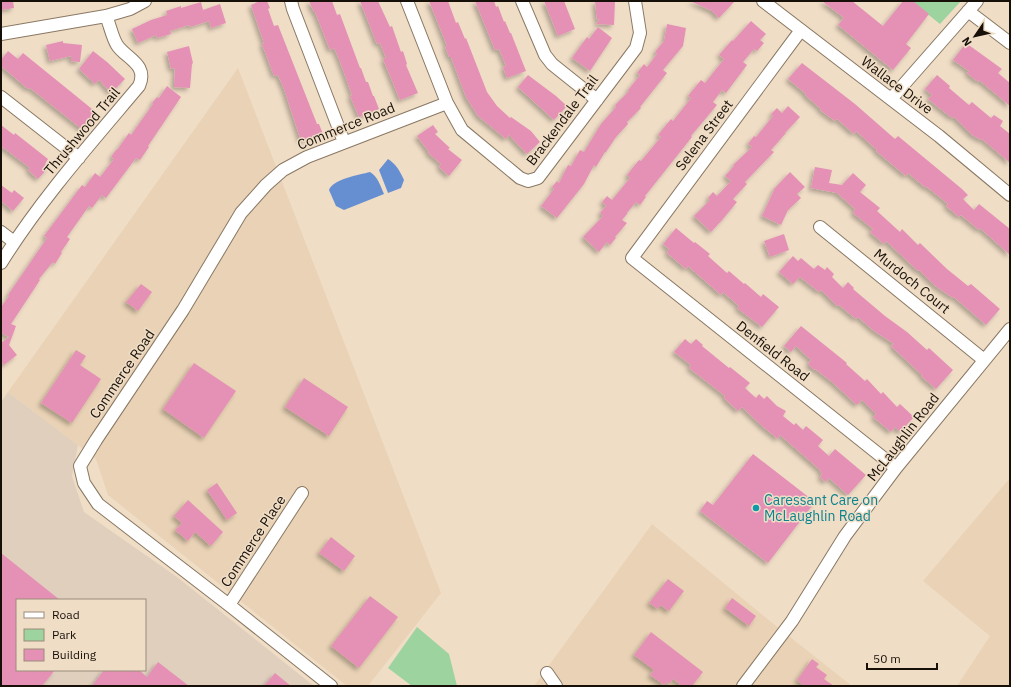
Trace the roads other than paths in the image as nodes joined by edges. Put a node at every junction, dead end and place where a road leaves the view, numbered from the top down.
1 (145, 1) edge
2 (291, 1) edge
3 (407, 1) edge
4 (522, 1) edge
5 (635, 1) edge
6 (763, 1) edge
7 (977, 1) edge
8 (968, 11) junction
9 (106, 16) junction
10 (801, 30) junction
11 (1, 34) edge
12 (1010, 43) edge
13 (1, 97) edge
14 (891, 99) junction
15 (597, 100) junction
16 (447, 103) junction
17 (344, 142) junction
18 (79, 158) junction
19 (1010, 195) edge
20 (820, 227) dead end
21 (1, 232) edge
22 (14, 242) junction
23 (632, 258) joint
24 (1, 263) edge
25 (1010, 329) edge
26 (984, 360) junction
27 (896, 468) junction
28 (302, 493) dead end
29 (229, 605) junction
30 (547, 673) dead end
31 (331, 686) edge
32 (556, 686) edge
33 (743, 686) edge

1 - 9 street
2 - 17 street
3 - 16 street, Brackendale Trail
4 - 15 street
5 - 15 street, Brackendale Trail
6 - 10 street, Wallace Drive
7 - 8 street
8 - 12 street
8 - 14 street
9 - 11 street
9 - 18 street, Thrushwood Trail
10 - 14 street, Wallace Drive
10 - 23 street, Selena Street
13 - 18 street
14 - 19 street, Wallace Drive
15 - 16 street, Brackendale Trail
16 - 17 street, Commerce Road
17 - 29 street, Commerce Road
18 - 22 street, Thrushwood Trail
20 - 26 street, Murdoch Court
21 - 22 street
22 - 24 street, Thrushwood Trail
23 - 27 street, Denfield Road
25 - 26 street, McLaughlin Road
26 - 27 street, McLaughlin Road
27 - 33 street, McLaughlin Road
28 - 29 street, Commerce Place
29 - 31 street, Commerce Road
30 - 32 street

